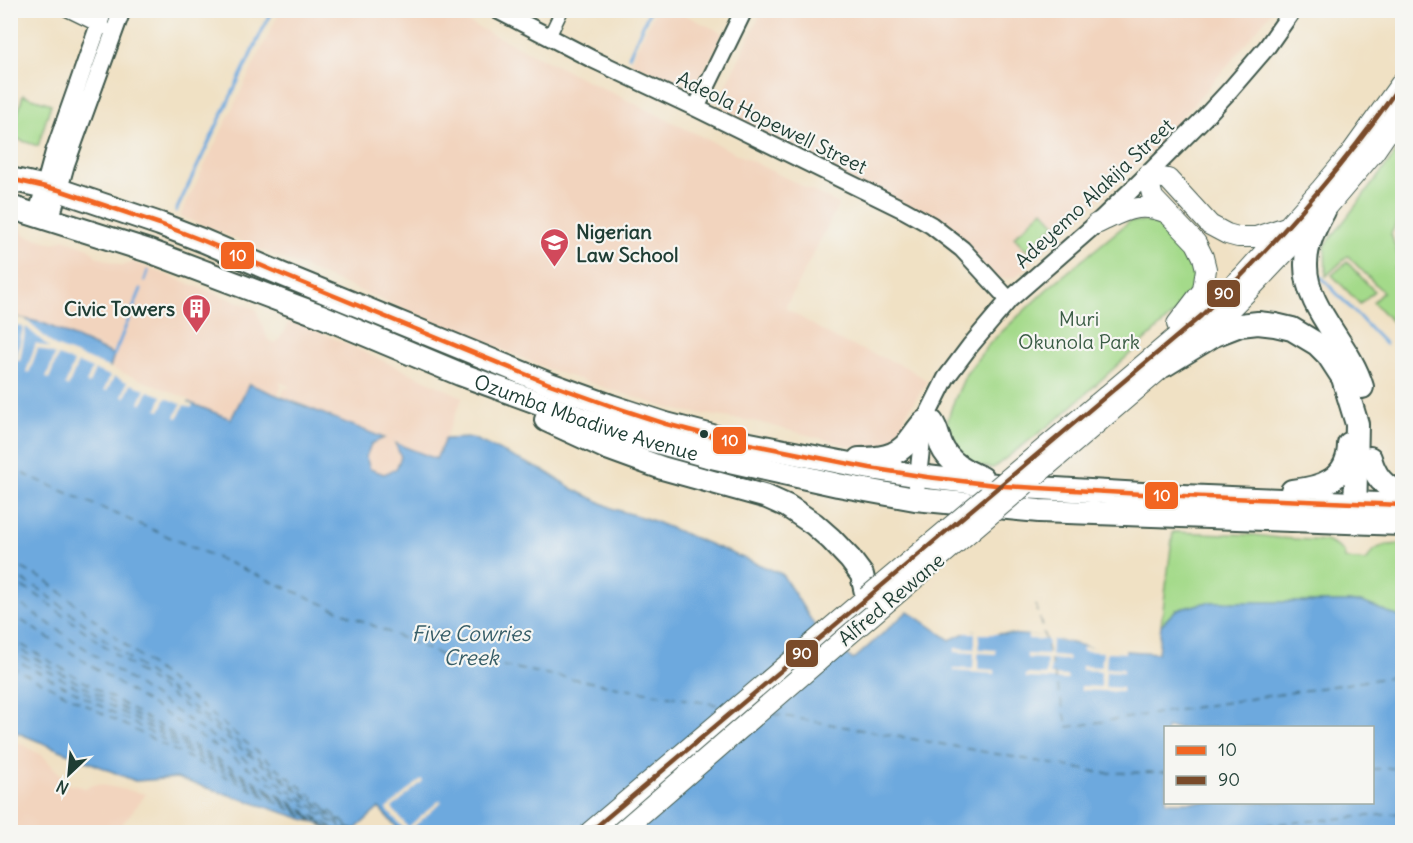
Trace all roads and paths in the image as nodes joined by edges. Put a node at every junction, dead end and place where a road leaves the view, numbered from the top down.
1 (67, 10) edge
2 (122, 10) edge
3 (497, 10) edge
4 (562, 10) edge
5 (744, 10) edge
6 (1293, 10) edge
7 (105, 22) edge
8 (549, 37) junction
9 (1402, 82) edge
10 (696, 108) junction
11 (1402, 111) edge
12 (1147, 175) junction
13 (10, 179) edge
14 (51, 188) junction
15 (10, 207) edge
16 (1324, 211) junction
17 (1168, 214) junction
18 (44, 216) junction
19 (1096, 224) junction
20 (1288, 226) junction
21 (1009, 300) junction
22 (1155, 364) junction
23 (460, 374) junction
24 (1352, 408) junction
25 (1103, 409) junction
26 (929, 418) junction
27 (1370, 458) junction
28 (820, 459) junction
29 (1004, 486) junction
30 (921, 488) junction
31 (1402, 494) edge
32 (1252, 498) junction
33 (1402, 505) edge
34 (1361, 513) junction
35 (1402, 524) edge
36 (867, 597) junction
37 (590, 832) edge
38 (621, 832) edge

1 - 7 street
2 - 7 main road
3 - 8 main road, Adeola Hopewell Street
4 - 8 street
5 - 10 main road
6 - 12 main road, Adeyemo Alakija Street
7 - 14 main road
8 - 10 main road, Adeola Hopewell Street
9 - 20 main road
10 - 21 main road, Adeola Hopewell Street
11 - 16 main road
12 - 17 main road
12 - 19 main road, Adeyemo Alakija Street
12 - 20 main road
13 - 14 highway, Ozumba Mbadiwe Avenue
14 - 18 main road
14 - 28 highway, Ozumba Mbadiwe Avenue
15 - 18 highway, Ozumba Mbadiwe Avenue
16 - 22 main road
16 - 27 highway
17 - 19 main road
17 - 22 main road
18 - 23 highway, Ozumba Mbadiwe Avenue
19 - 21 main road, Adeyemo Alakija Street
20 - 22 main road
21 - 26 main road, Adeyemo Alakija Street
22 - 24 highway
22 - 25 main road
23 - 30 highway, Ozumba Mbadiwe Avenue
23 - 36 highway
24 - 32 highway
24 - 34 highway
25 - 36 main road, bridge
25 - 38 main road, Alfred Rewane, bridge
26 - 28 highway
26 - 29 highway
26 - 30 main road, Adeyemo Alakija Street
27 - 31 highway
27 - 34 highway
28 - 30 highway, Ozumba Mbadiwe Avenue
29 - 30 highway, Ozumba Mbadiwe Avenue
29 - 32 highway, Ozumba Mbadiwe Avenue
30 - 34 highway, Ozumba Mbadiwe Avenue
32 - 34 highway, Ozumba Mbadiwe Avenue
33 - 34 highway, Ozumba Mbadiwe Avenue
34 - 35 highway, Ozumba Mbadiwe Avenue
36 - 37 main road

